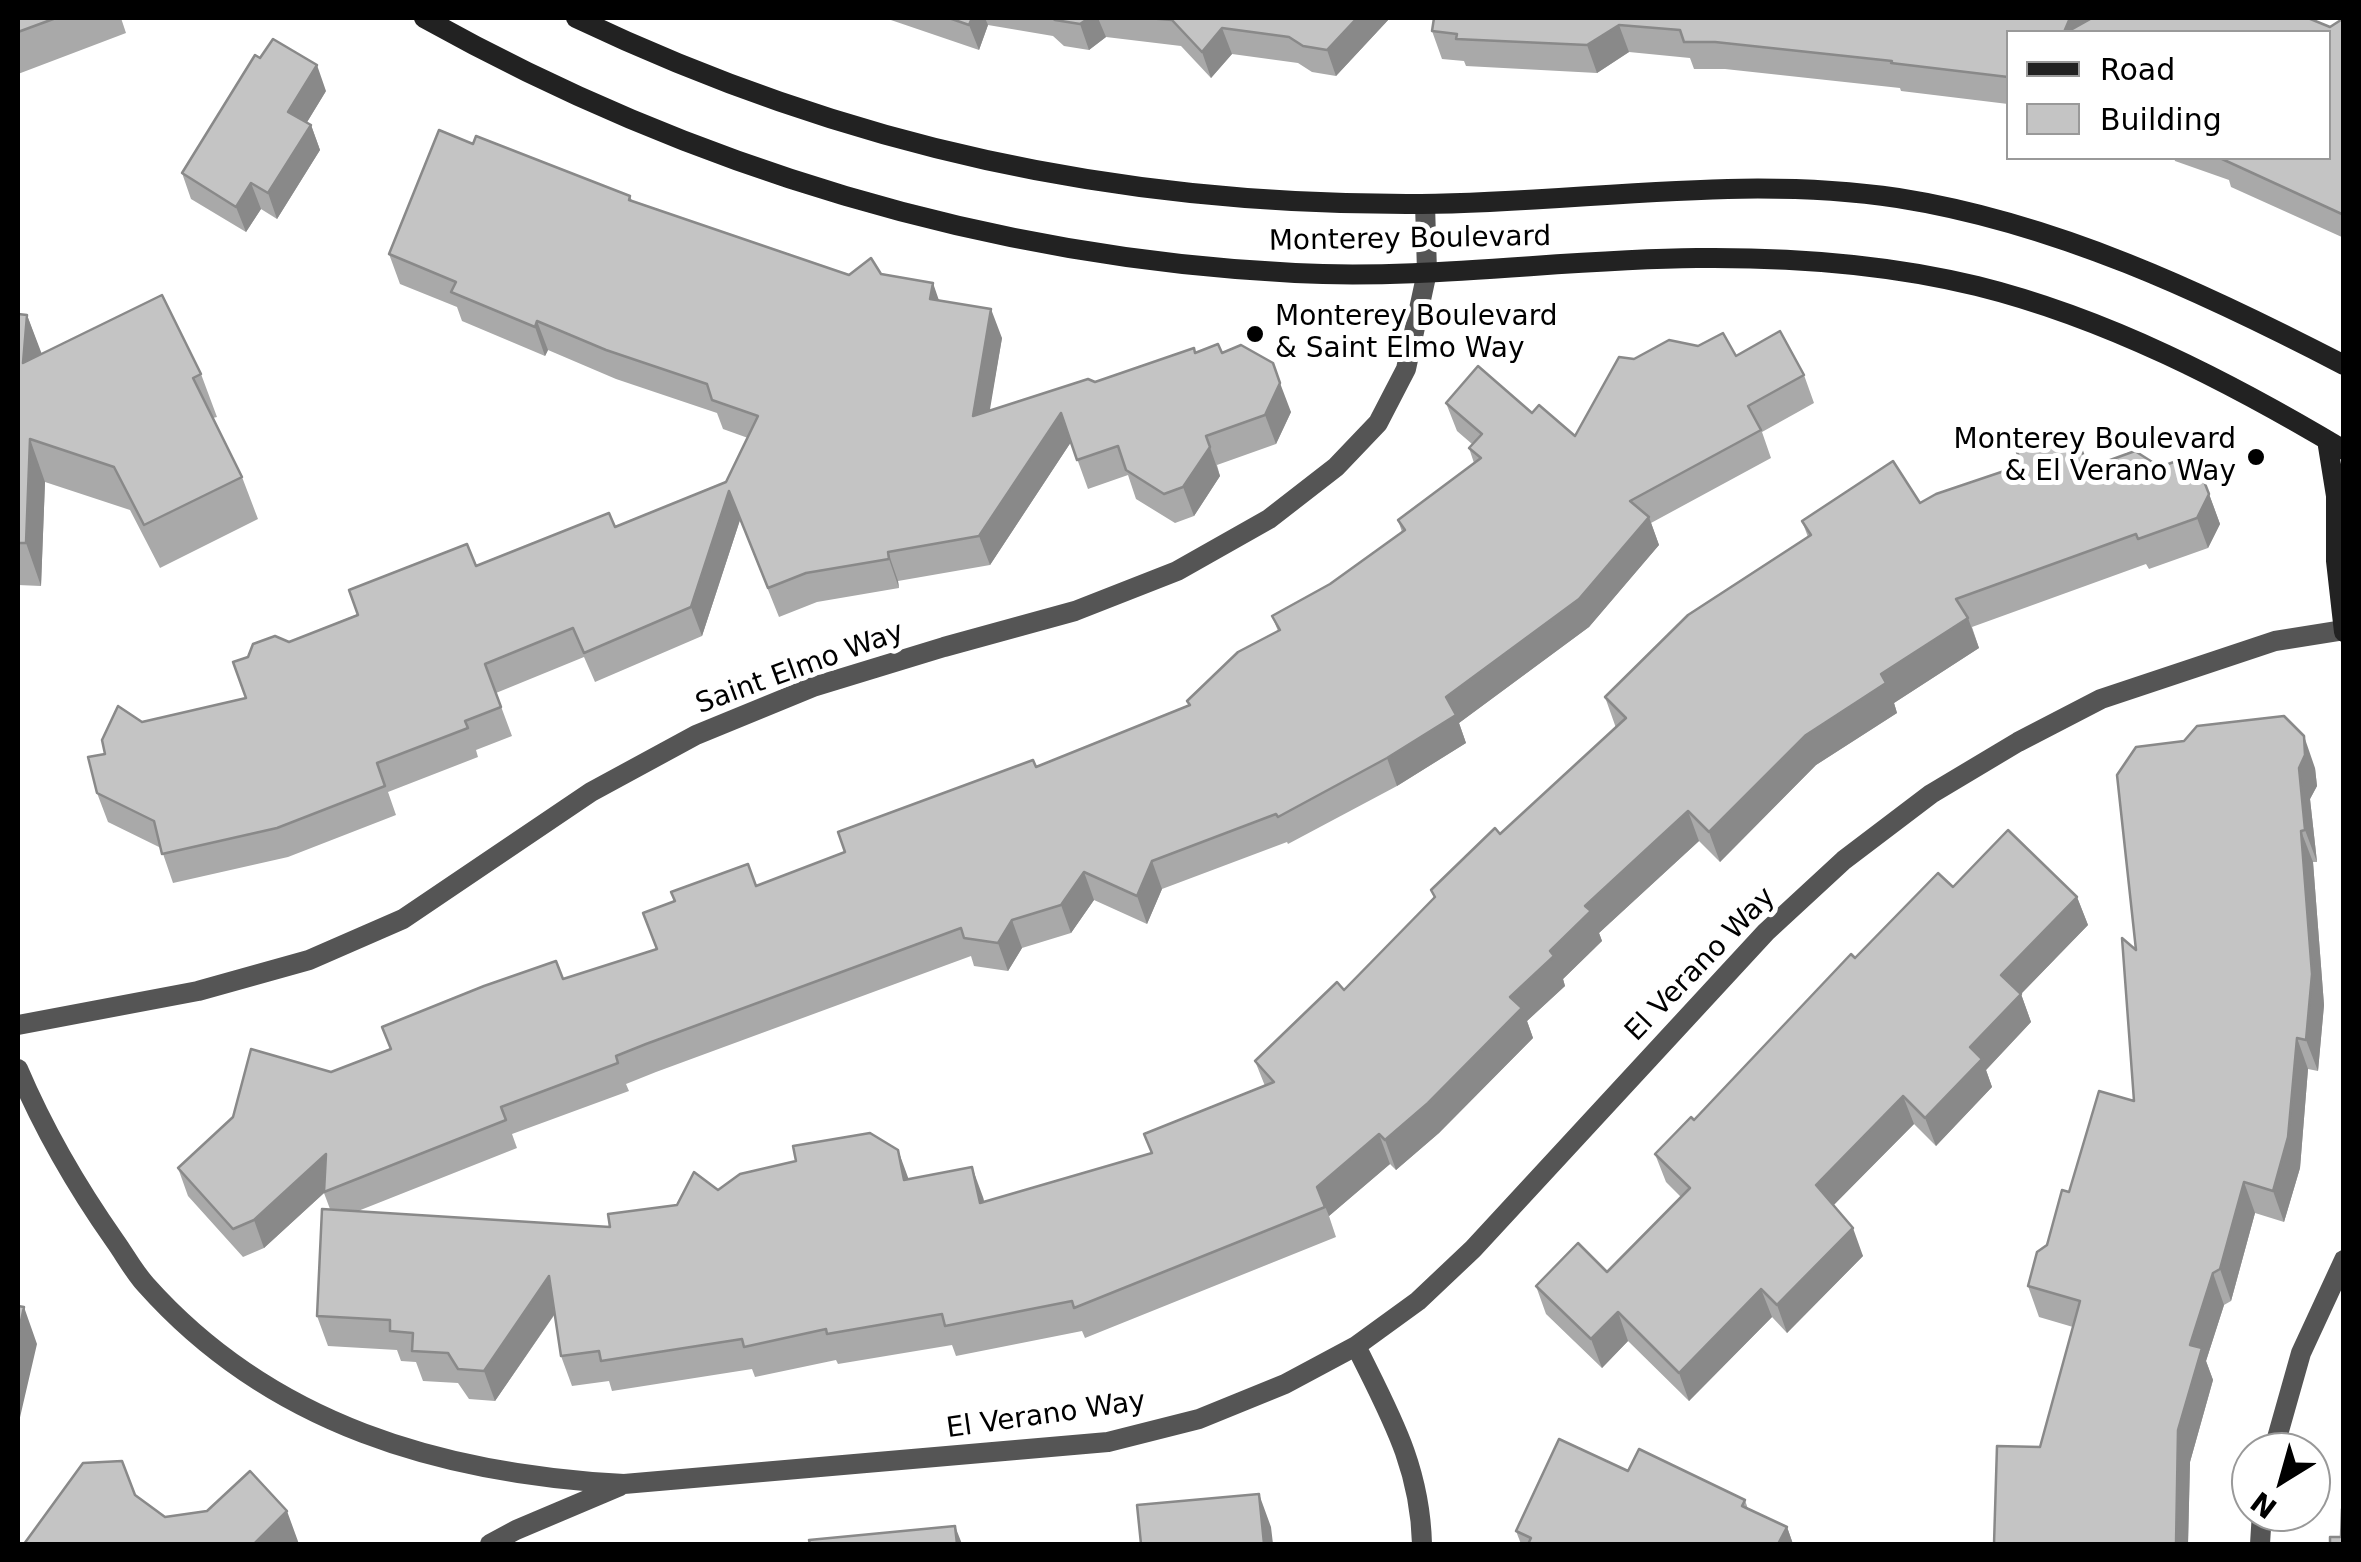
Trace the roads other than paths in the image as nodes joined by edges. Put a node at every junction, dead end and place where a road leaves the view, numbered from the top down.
1 (424, 18) edge
2 (576, 18) edge
3 (1425, 204) junction
4 (1427, 272) junction
5 (2344, 365) edge
6 (2336, 445) edge
7 (2343, 633) edge
8 (18, 1025) edge
9 (18, 1069) edge
10 (2344, 1260) edge
11 (1356, 1346) junction
12 (2279, 1432) edge
13 (624, 1484) junction
14 (490, 1544) edge
15 (1422, 1544) edge

1 - 4 main road, Monterey Boulevard
2 - 3 main road, Monterey Boulevard
3 - 4 street, Saint Elmo Way
3 - 5 main road, Monterey Boulevard
4 - 6 main road, Monterey Boulevard
4 - 8 street, Saint Elmo Way
6 - 7 main road
7 - 11 street, El Verano Way
9 - 13 street, El Verano Way
10 - 12 street
11 - 13 street, El Verano Way
11 - 15 street
13 - 14 street

